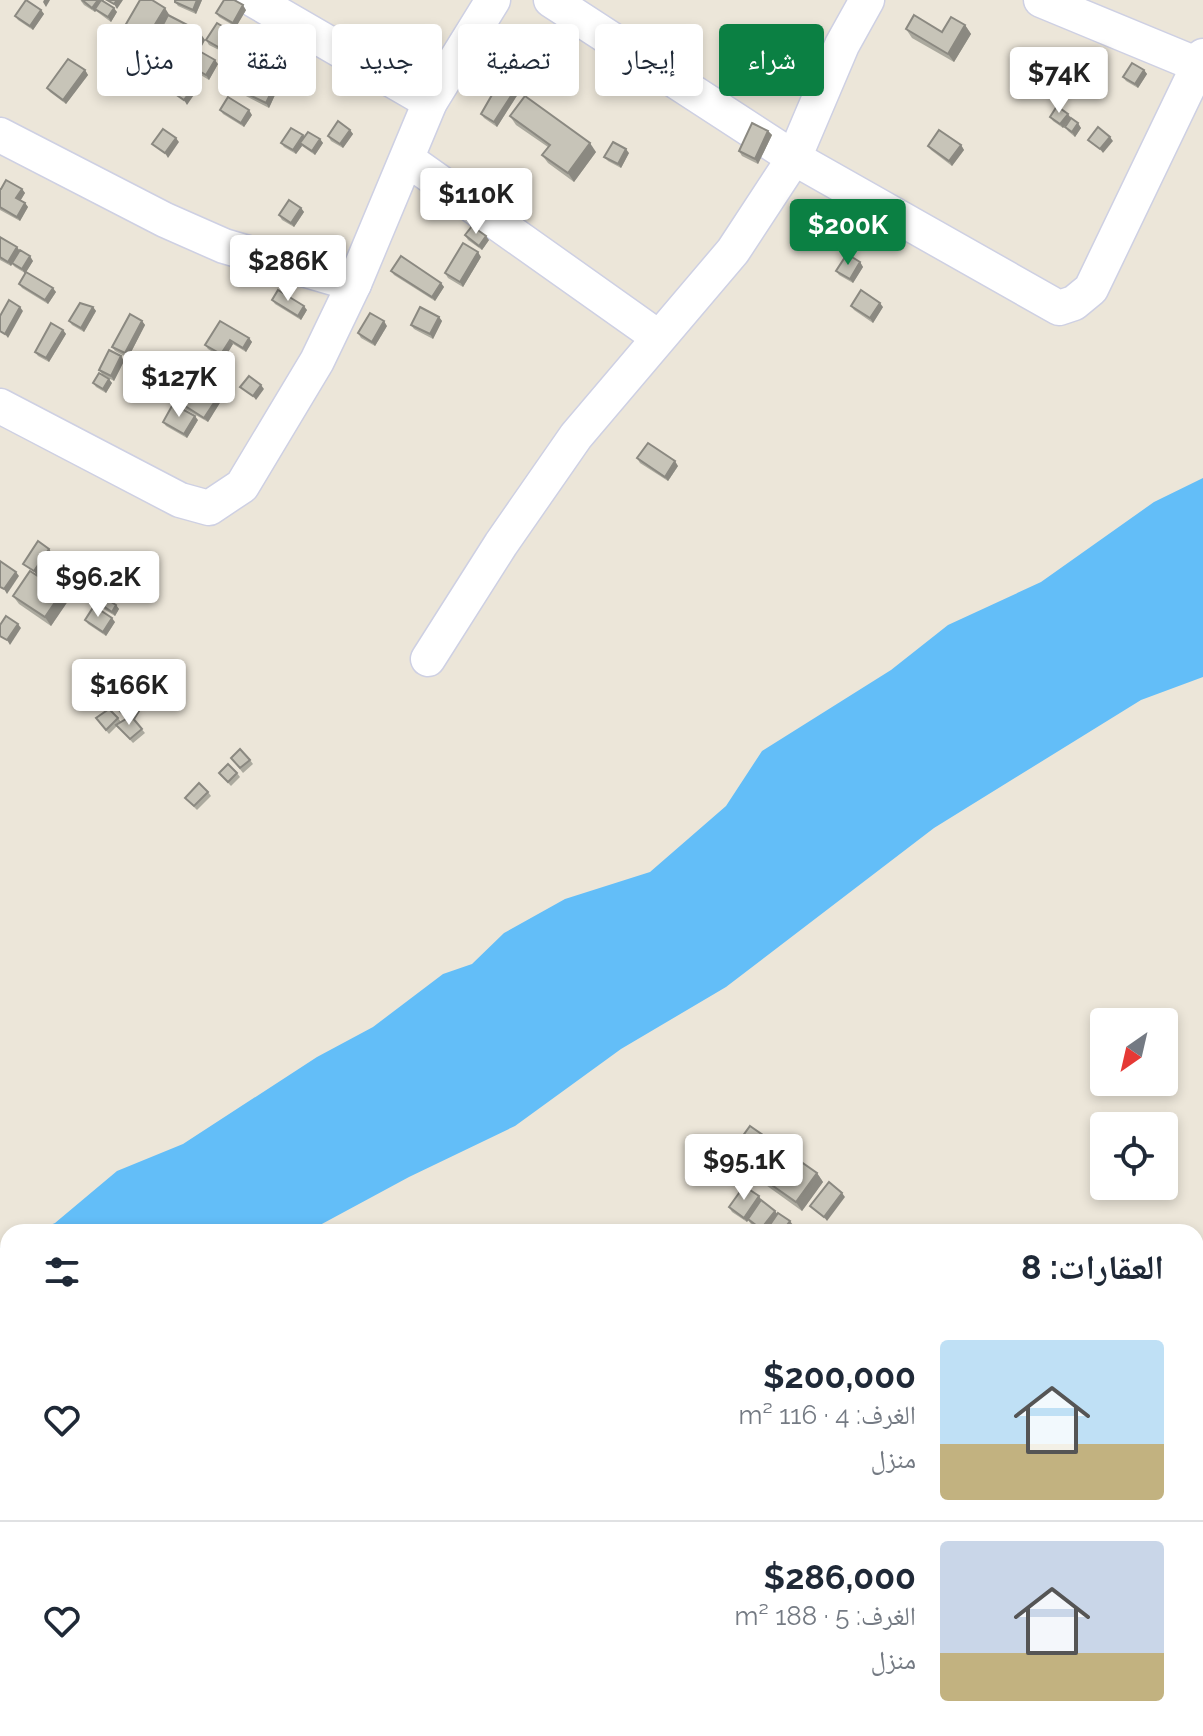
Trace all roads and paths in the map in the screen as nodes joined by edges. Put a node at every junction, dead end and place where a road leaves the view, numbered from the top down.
1 (254, 0) edge
2 (493, 0) edge
3 (551, 0) edge
4 (867, 0) edge
5 (1041, 0) edge
6 (1201, 63) edge
7 (430, 102) junction
8 (0, 135) edge
9 (794, 158) junction
10 (407, 159) junction
11 (354, 284) junction
12 (658, 337) junction
13 (5, 421) edge
14 (428, 659) dead end

1 - 7 street
2 - 7 street
3 - 9 street
4 - 9 street
5 - 6 street
6 - 9 street
7 - 10 street
8 - 11 street
9 - 12 street
10 - 11 street
10 - 12 street
11 - 13 street
12 - 14 street

